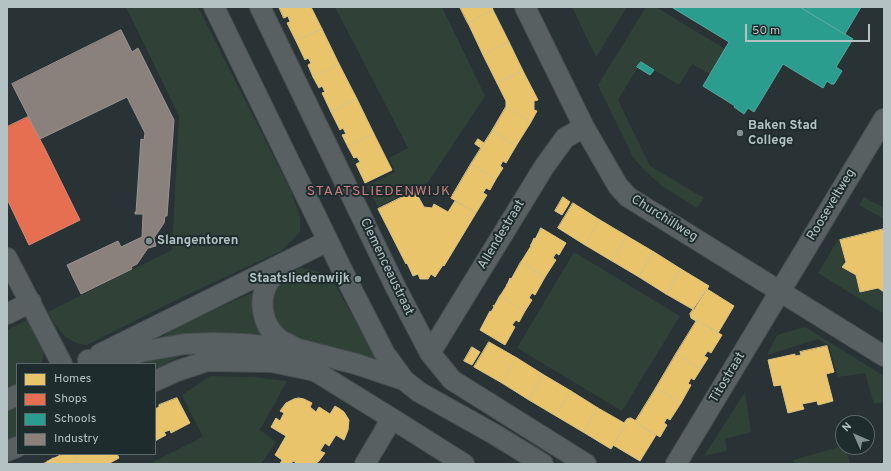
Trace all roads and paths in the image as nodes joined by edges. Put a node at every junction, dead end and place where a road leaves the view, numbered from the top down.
1 (214, 7) edge
2 (260, 7) edge
3 (525, 7) edge
4 (884, 119) edge
5 (584, 127) junction
6 (328, 241) junction
7 (7, 258) edge
8 (285, 263) junction
9 (780, 291) junction
10 (31, 302) junction
11 (7, 314) edge
12 (298, 349) junction
13 (430, 353) junction
14 (884, 356) edge
15 (84, 362) edge
16 (62, 363) edge
17 (404, 380) junction
18 (156, 381) edge
19 (16, 396) edge
20 (7, 400) edge
21 (391, 418) junction
22 (365, 464) edge
23 (464, 464) edge
24 (542, 464) edge
25 (586, 464) edge
26 (676, 464) edge

1 - 6 street
2 - 13 street, Clemenceaustraat
3 - 5 street, Churchillweg
4 - 9 street, Rooseveltweg
5 - 9 street, Churchillweg
5 - 13 street, Allendestraat
6 - 8 street
6 - 17 street
7 - 10 street
8 - 12 street
8 - 15 street
9 - 14 street, Churchillweg
9 - 26 street, Titostraat
10 - 11 street
10 - 16 street
12 - 15 street
12 - 17 street
13 - 25 street, Clemenceaustraat
17 - 24 street
18 - 21 street
19 - 20 street
21 - 22 street
21 - 23 street

